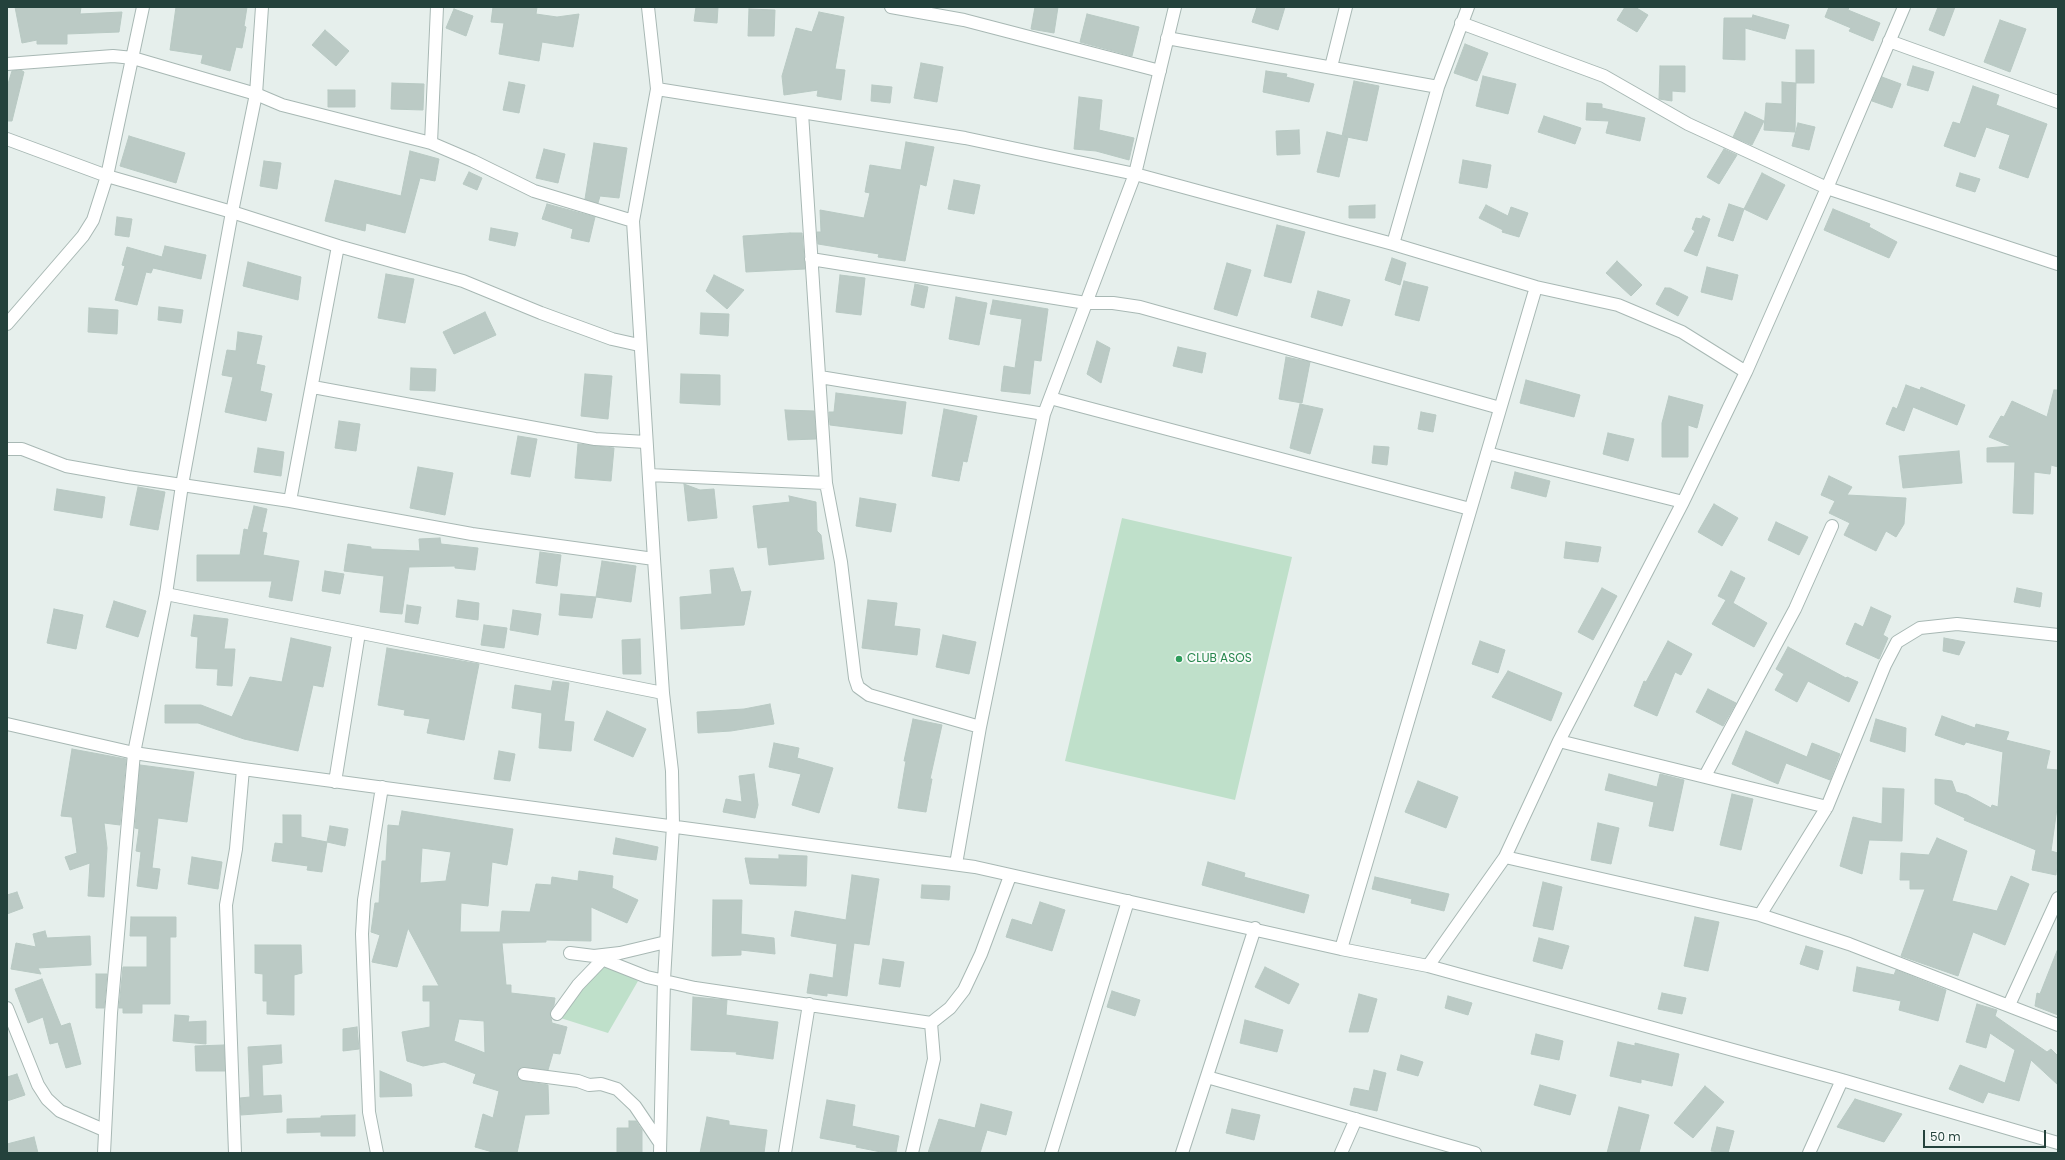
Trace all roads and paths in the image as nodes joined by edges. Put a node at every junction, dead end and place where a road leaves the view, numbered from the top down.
1 (143, 7) edge
2 (262, 7) edge
3 (437, 7) edge
4 (648, 7) edge
5 (891, 7) edge
6 (1175, 7) edge
7 (1346, 7) edge
8 (1468, 7) edge
9 (1904, 7) edge
10 (1462, 23) junction
11 (1167, 38) junction
12 (1889, 41) junction
13 (133, 58) junction
14 (7, 64) edge
15 (1331, 67) junction
16 (1160, 71) junction
17 (1438, 87) junction
18 (657, 89) junction
19 (256, 94) junction
20 (2058, 102) edge
21 (802, 113) junction
22 (7, 139) edge
23 (431, 143) junction
24 (1135, 174) junction
25 (108, 176) junction
26 (1827, 188) junction
27 (232, 212) junction
28 (633, 221) junction
29 (1393, 244) junction
30 (338, 246) junction
31 (811, 259) junction
32 (2058, 264) edge
33 (1536, 287) junction
34 (1086, 303) junction
35 (7, 324) edge
36 (640, 345) junction
37 (1746, 372) junction
38 (820, 377) junction
39 (313, 387) junction
40 (1050, 398) junction
41 (1500, 408) junction
42 (1044, 414) junction
43 (646, 442) junction
44 (7, 449) edge
45 (1487, 453) junction
46 (649, 476) junction
47 (826, 484) junction
48 (182, 485) junction
49 (290, 501) junction
50 (1683, 502) junction
51 (1470, 510) junction
52 (1832, 526) dead end
53 (654, 558) junction
54 (166, 594) junction
55 (359, 633) junction
56 (2058, 635) edge
57 (663, 693) junction
58 (7, 724) edge
59 (980, 727) junction
60 (1560, 741) junction
61 (134, 753) junction
62 (243, 769) junction
63 (1705, 776) junction
64 (335, 782) junction
65 (382, 787) junction
66 (1827, 807) junction
67 (673, 825) junction
68 (1504, 857) junction
69 (956, 864) junction
70 (1010, 876) junction
71 (2058, 898) edge
72 (1128, 901) junction
73 (1760, 915) junction
74 (1255, 928) junction
75 (666, 942) junction
76 (1341, 949) junction
77 (570, 953) dead end
78 (598, 958) junction
79 (1428, 966) junction
80 (664, 980) junction
81 (809, 1004) junction
82 (2009, 1005) junction
83 (7, 1008) edge
84 (557, 1014) dead end
85 (931, 1023) junction
86 (2058, 1025) edge
87 (524, 1074) dead end
88 (1207, 1077) junction
89 (1842, 1080) junction
90 (1356, 1119) junction
91 (104, 1130) junction
92 (2058, 1143) edge
93 (660, 1148) edge
94 (104, 1153) edge
95 (235, 1153) edge
96 (377, 1153) edge
97 (785, 1153) edge
98 (912, 1153) edge
99 (1051, 1153) edge
100 (1182, 1153) edge
101 (1340, 1153) edge
102 (1475, 1153) edge
103 (1809, 1153) edge

1 - 13 street
2 - 19 street
3 - 23 street
4 - 18 street
5 - 16 street
6 - 11 street
7 - 15 street
8 - 10 street
9 - 12 street
10 - 17 street
10 - 26 street
11 - 15 street
11 - 16 street
12 - 20 street
12 - 26 street
13 - 14 street
13 - 19 street
13 - 25 street
15 - 17 street
16 - 24 street
17 - 29 street
18 - 21 street
18 - 28 street
19 - 23 street
19 - 27 street
21 - 24 street
21 - 31 street
22 - 25 street
23 - 28 street
24 - 29 street
24 - 34 street
25 - 27 street
25 - 35 street
26 - 32 street
26 - 37 street
27 - 30 street
27 - 48 street
28 - 36 street
29 - 33 street
30 - 36 street
30 - 39 street
31 - 34 street
31 - 38 street
33 - 37 street
33 - 41 street
34 - 40 street
34 - 41 street
36 - 43 street
37 - 50 street
38 - 42 street
38 - 47 street
39 - 43 street
39 - 49 street
40 - 42 street
40 - 51 street
41 - 45 street
42 - 59 street
43 - 46 street
44 - 48 street
45 - 50 street
45 - 51 street
46 - 47 street
46 - 53 street
47 - 59 street
48 - 49 street
48 - 54 street
49 - 53 street
50 - 60 street
51 - 76 street
52 - 63 street
53 - 57 street
54 - 55 street
54 - 61 street
55 - 57 street
55 - 64 street
56 - 66 street
57 - 67 street
58 - 61 street
59 - 69 street
60 - 63 street
60 - 68 street
61 - 62 street
61 - 91 street
62 - 64 street
62 - 95 street
63 - 66 street
64 - 65 street
65 - 67 street
65 - 96 street
66 - 73 street
67 - 69 street
67 - 75 street
68 - 73 street
68 - 79 street
69 - 70 street
70 - 72 street
70 - 85 street
71 - 82 street
72 - 74 street
72 - 99 street
73 - 82 street
74 - 76 street
74 - 88 street
75 - 78 street
75 - 80 street
76 - 79 street
77 - 78 street
78 - 80 street
78 - 84 street
79 - 89 street
80 - 81 street
80 - 93 street
81 - 85 street
81 - 97 street
82 - 86 street
83 - 91 street
85 - 98 street
87 - 93 street
88 - 90 street
88 - 100 street
89 - 92 street
89 - 103 street
90 - 101 street
90 - 102 street
91 - 94 street

